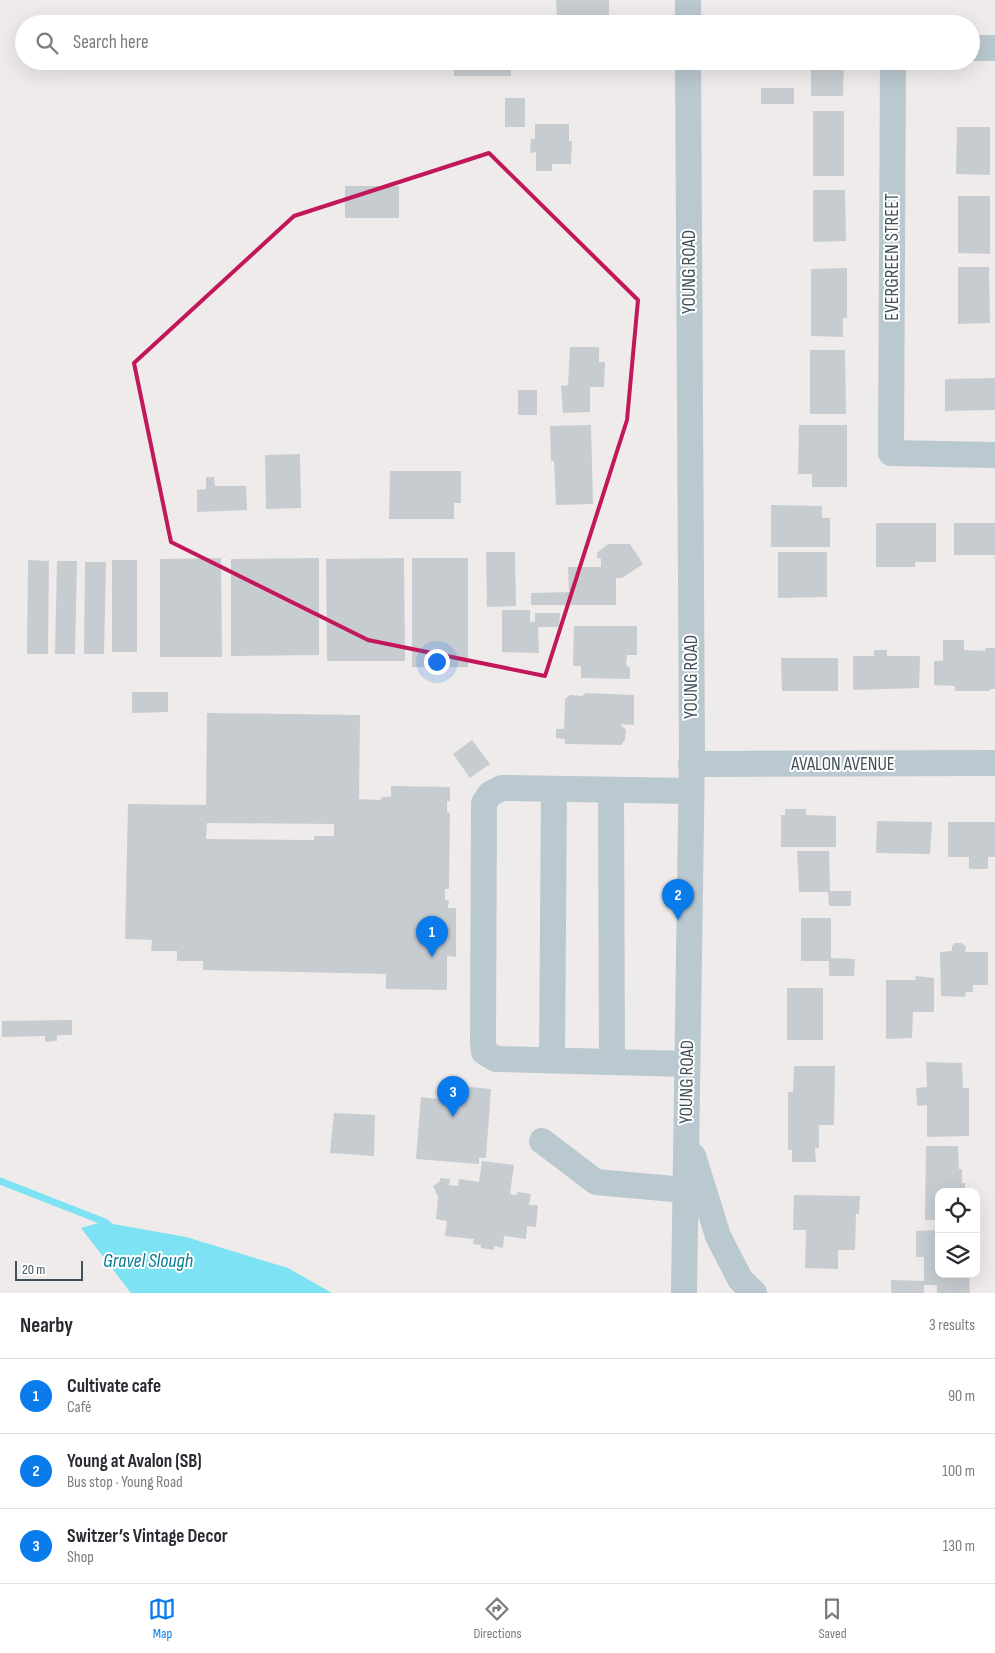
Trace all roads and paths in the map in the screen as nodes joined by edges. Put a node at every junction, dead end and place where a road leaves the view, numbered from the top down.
1 (688, 0) edge
2 (688, 15) edge
3 (980, 48) edge
4 (995, 48) edge
5 (688, 70) edge
6 (893, 70) edge
7 (995, 455) edge
8 (995, 763) edge
9 (691, 764) junction
10 (554, 789) junction
11 (611, 790) junction
12 (691, 791) junction
13 (552, 1060) junction
14 (612, 1062) junction
15 (687, 1064) junction
16 (686, 1134) junction
17 (542, 1141) dead end
18 (685, 1190) junction
19 (684, 1293) edge
20 (754, 1293) edge

1 - 2 street
3 - 4 street
5 - 9 street, YOUNG ROAD
6 - 7 street, EVERGREEN STREET
8 - 9 street, AVALON AVENUE
9 - 12 street, YOUNG ROAD
10 - 11 street
10 - 13 street
10 - 13 street
11 - 12 street
11 - 14 street
12 - 15 street, YOUNG ROAD
13 - 14 street
14 - 15 street
15 - 16 street, YOUNG ROAD
16 - 18 street, YOUNG ROAD
16 - 20 street
17 - 18 street
18 - 19 street, YOUNG ROAD

